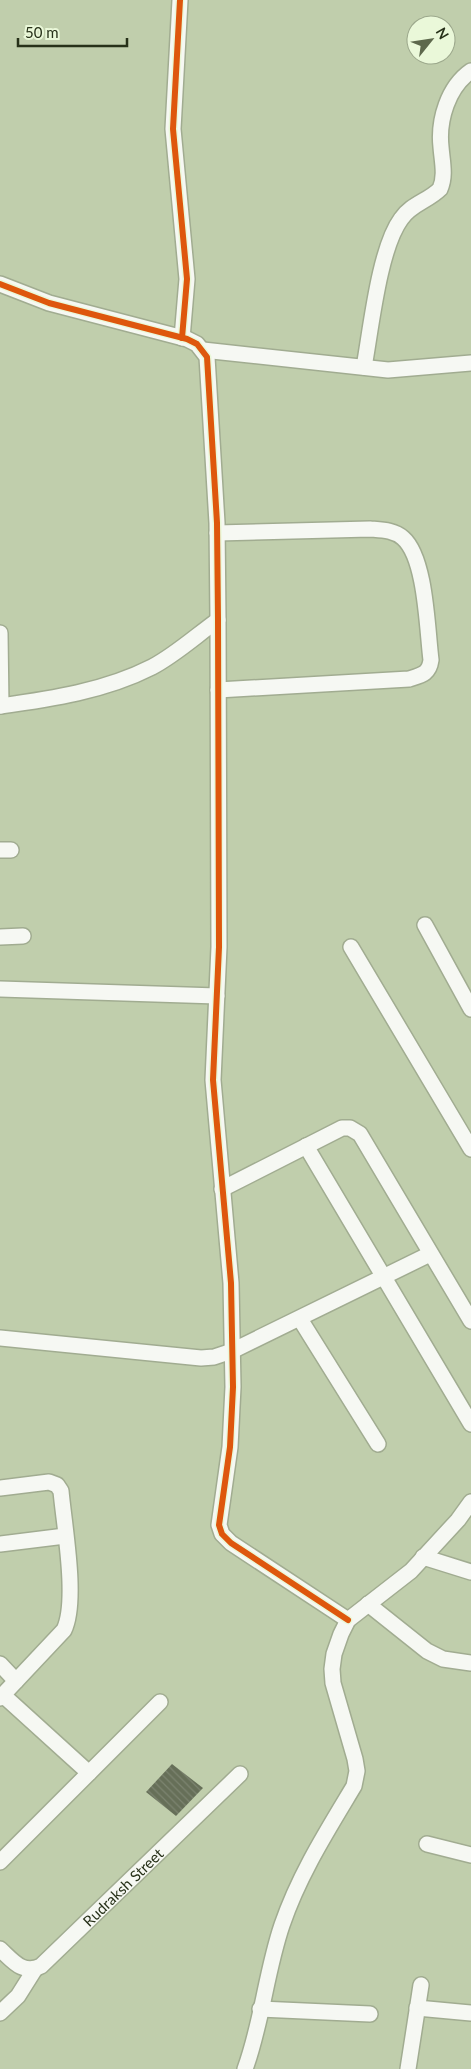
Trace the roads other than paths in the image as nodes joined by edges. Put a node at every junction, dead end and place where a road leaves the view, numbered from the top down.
1 (180, 0) edge
2 (471, 71) edge
3 (0, 284) edge
4 (182, 338) junction
5 (203, 350) junction
6 (471, 363) edge
7 (364, 367) junction
8 (217, 532) junction
9 (218, 620) junction
10 (0, 633) edge
11 (218, 690) junction
12 (0, 706) edge
13 (425, 925) dead end
14 (23, 936) dead end
15 (0, 937) edge
16 (351, 947) dead end
17 (0, 989) edge
18 (217, 996) junction
19 (471, 1009) edge
20 (306, 1146) junction
21 (471, 1149) edge
22 (222, 1189) junction
23 (430, 1254) junction
24 (385, 1277) junction
25 (300, 1319) junction
26 (471, 1321) edge
27 (0, 1338) edge
28 (232, 1351) junction
29 (471, 1424) edge
30 (378, 1444) dead end
31 (0, 1488) edge
32 (471, 1502) edge
33 (65, 1536) junction
34 (0, 1544) edge
35 (423, 1558) junction
36 (471, 1572) edge
37 (368, 1604) junction
38 (348, 1620) junction
39 (471, 1663) edge
40 (0, 1664) edge
41 (16, 1681) junction
42 (1, 1697) edge
43 (160, 1702) dead end
44 (89, 1773) junction
45 (240, 1774) dead end
46 (428, 1844) dead end
47 (471, 1855) edge
48 (0, 1862) edge
49 (0, 1950) edge
50 (35, 1969) junction
51 (421, 1985) dead end
52 (416, 2008) junction
53 (260, 2009) junction
54 (0, 2012) edge
55 (471, 2013) edge
56 (370, 2014) dead end
57 (245, 2069) edge
58 (408, 2069) edge

1 - 4 street
2 - 7 street
3 - 4 street
4 - 5 street
5 - 7 street
5 - 8 street
6 - 7 street
8 - 9 street
8 - 11 street
9 - 11 street
9 - 12 street
10 - 12 street
11 - 18 street
13 - 19 street
14 - 15 street
16 - 21 street
17 - 18 street
18 - 22 street
20 - 22 street
20 - 23 street
20 - 24 street
22 - 28 street
23 - 24 street
23 - 26 street
24 - 25 street
24 - 29 street
25 - 28 street
25 - 30 street
27 - 28 street
28 - 38 street
31 - 33 street
32 - 35 street
33 - 34 street
33 - 41 street
35 - 36 street
35 - 37 street
37 - 38 street
37 - 39 street
38 - 53 street
40 - 41 street
41 - 42 street
42 - 44 street
43 - 44 street
44 - 48 street
45 - 50 street, Rudraksh Street
46 - 47 street
49 - 50 street
50 - 54 street, Rudraksh Street
51 - 52 street
52 - 55 street
52 - 58 street
53 - 56 street
53 - 57 street

